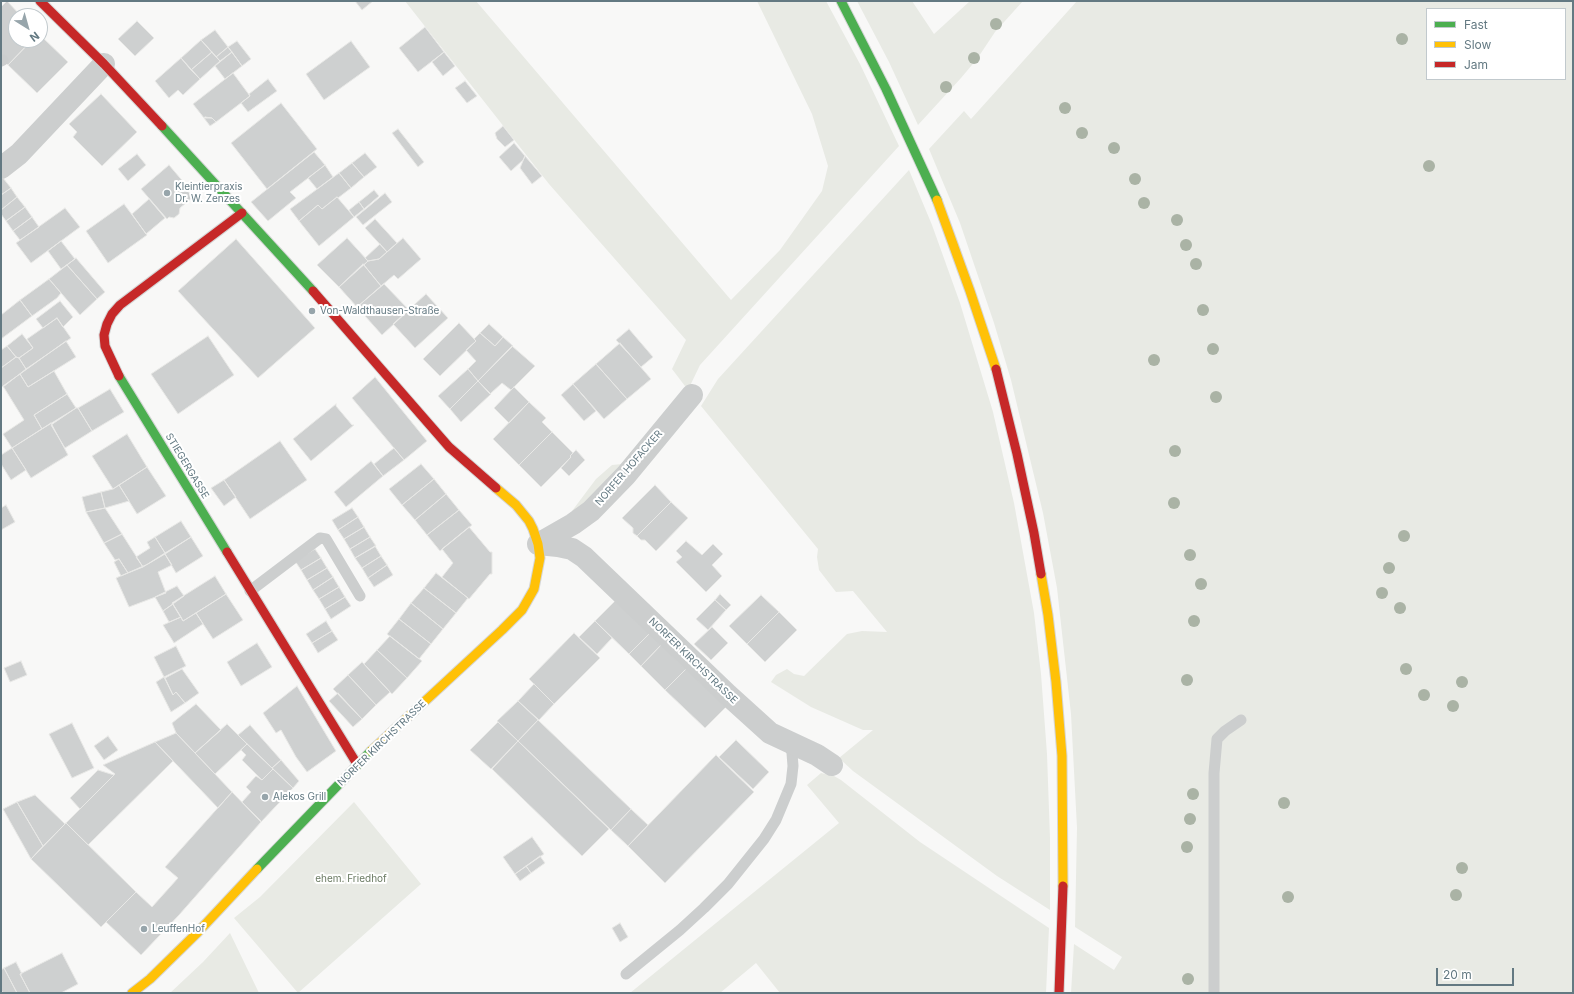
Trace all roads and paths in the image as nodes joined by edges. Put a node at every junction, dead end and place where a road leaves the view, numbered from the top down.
1 (840, 1) edge
2 (44, 5) edge
3 (104, 64) junction
4 (1, 168) edge
5 (242, 213) junction
6 (692, 395) dead end
7 (538, 544) junction
8 (250, 591) junction
9 (360, 596) dead end
10 (1241, 720) dead end
11 (789, 743) junction
12 (357, 764) junction
13 (832, 765) dead end
14 (626, 974) dead end
15 (132, 993) edge
16 (1059, 993) edge
17 (1214, 993) edge

1 - 16 street
2 - 3 street
3 - 4 street
3 - 5 street
5 - 7 street
5 - 8 street, STIEGERGASSE
6 - 7 street, NORFER HOFACKER
7 - 11 street, NORFER KIRCHSTRASSE
7 - 12 street, NORFER KIRCHSTRASSE
8 - 9 lane
8 - 12 street, STIEGERGASSE
10 - 17 lane
11 - 13 street, NORFER KIRCHSTRASSE
11 - 14 lane
12 - 15 street, NORFER KIRCHSTRASSE

